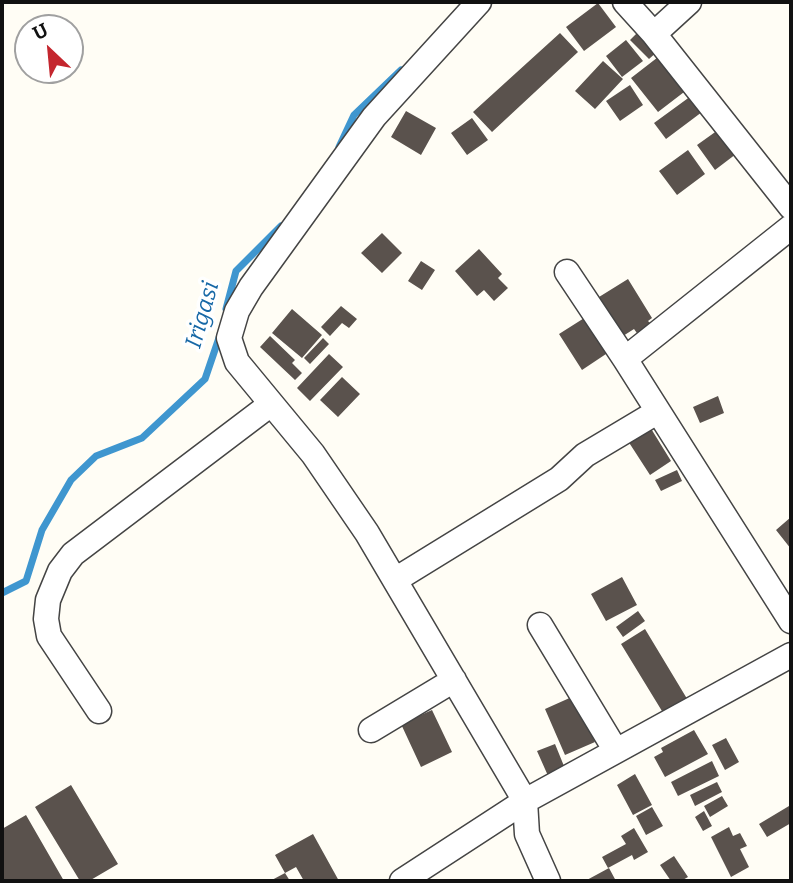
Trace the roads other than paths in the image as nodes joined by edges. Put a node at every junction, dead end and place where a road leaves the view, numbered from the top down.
1 (479, 2) edge
2 (625, 2) edge
3 (689, 2) edge
4 (654, 34) junction
5 (791, 207) edge
6 (791, 227) edge
7 (567, 272) dead end
8 (625, 359) junction
9 (271, 404) junction
10 (657, 412) junction
11 (395, 580) junction
12 (791, 621) edge
13 (540, 625) dead end
14 (791, 655) edge
15 (454, 680) junction
16 (99, 711) dead end
17 (372, 730) dead end
18 (616, 751) junction
19 (526, 801) junction
20 (402, 881) edge
21 (548, 881) edge

1 - 9 street
2 - 4 street
3 - 4 street
4 - 5 street
6 - 8 street
7 - 8 street
8 - 10 street
9 - 11 street
9 - 16 street
10 - 11 street
10 - 12 street
11 - 15 street
13 - 18 street
14 - 18 street
15 - 17 street
15 - 19 street
18 - 19 street
19 - 20 street
19 - 21 street

